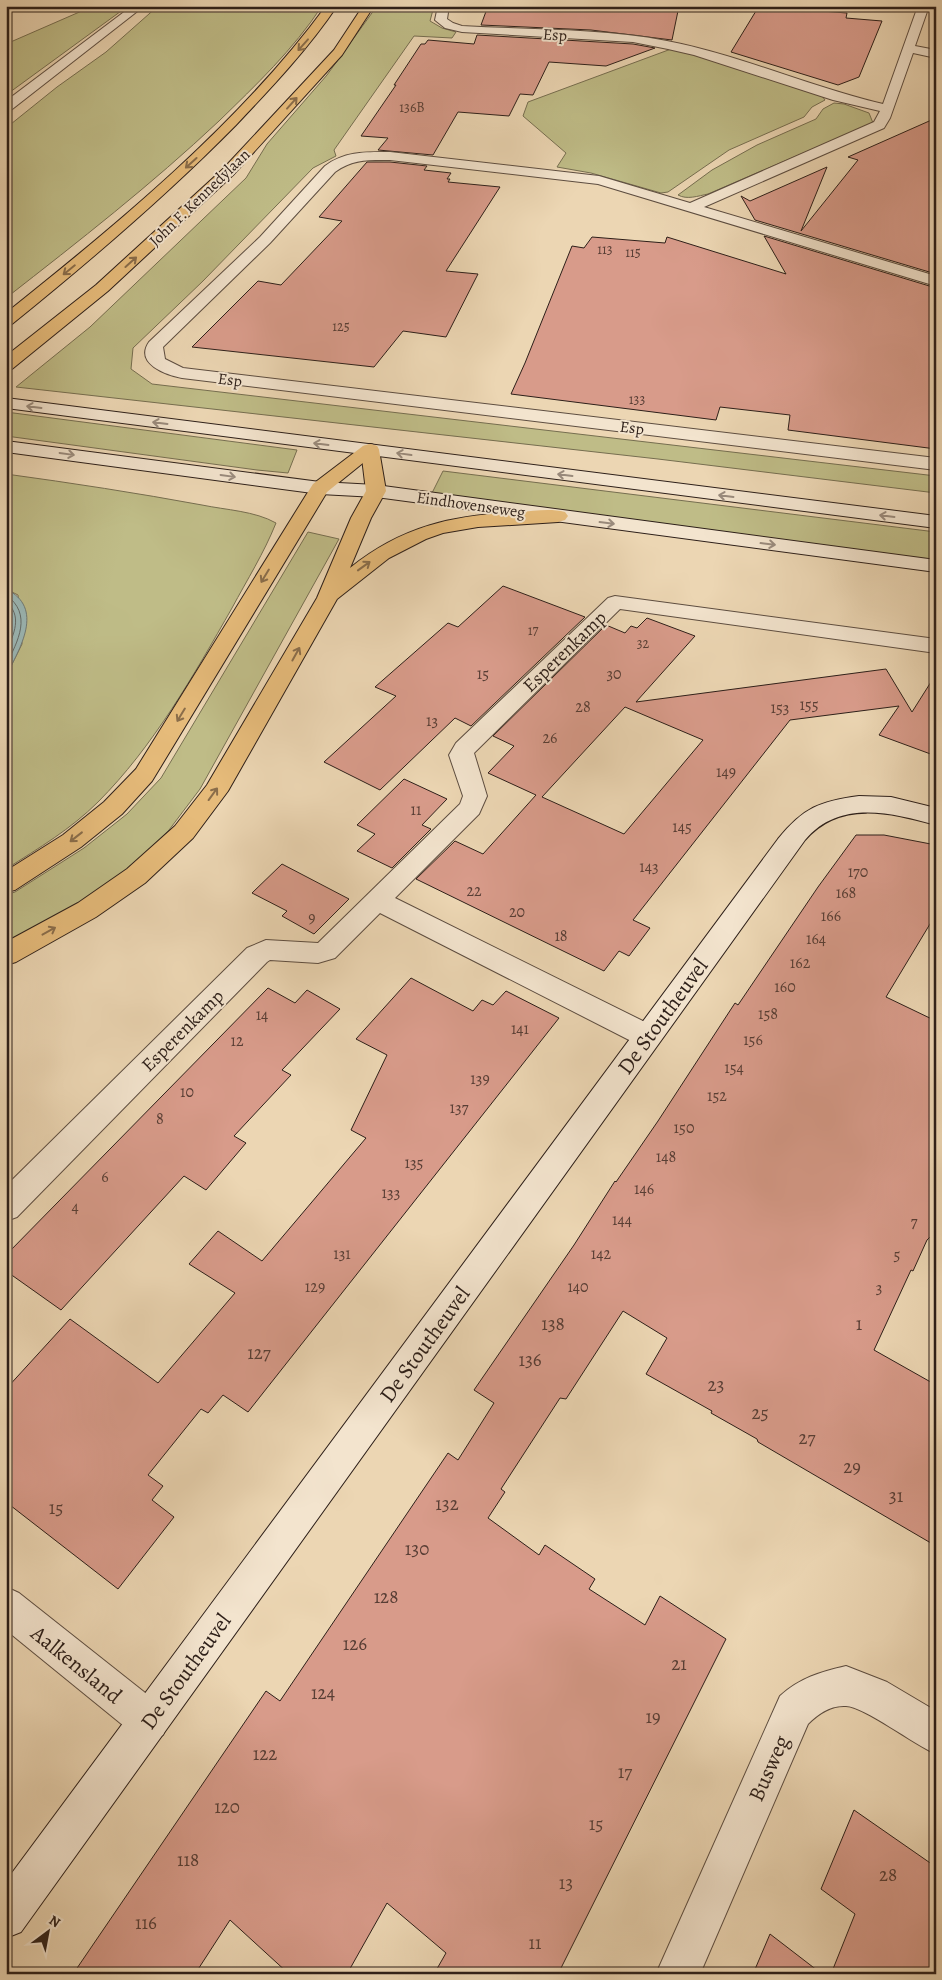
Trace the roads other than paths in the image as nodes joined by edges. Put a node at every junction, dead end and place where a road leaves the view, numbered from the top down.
1 (139, 6) edge
2 (332, 6) edge
3 (369, 6) edge
4 (444, 6) edge
5 (924, 6) edge
6 (910, 49) junction
7 (936, 54) edge
8 (6, 108) edge
9 (886, 109) junction
10 (690, 208) junction
11 (936, 281) edge
12 (6, 321) edge
13 (6, 366) edge
14 (6, 403) edge
15 (13, 447) edge
16 (370, 450) junction
17 (936, 464) edge
18 (320, 488) junction
19 (376, 491) junction
20 (558, 516) junction
21 (936, 522) edge
22 (936, 566) edge
23 (327, 598) junction
24 (936, 646) edge
25 (936, 817) edge
26 (6, 883) edge
27 (378, 901) junction
28 (6, 955) edge
29 (647, 1036) junction
30 (6, 1207) edge
31 (6, 1606) edge
32 (149, 1721) junction
33 (936, 1734) edge
34 (6, 1917) edge
35 (678, 1974) edge

1 - 8 street
2 -> 12 main road, John F. Kennedylaan
13 -> 3 main road, John F. Kennedylaan
4 - 9 street, Esp
5 - 6 street
6 - 7 street
6 - 9 street
9 - 10 street
10 - 11 street, Esp
10 - 17 street, Esp
16 -> 14 street
15 -> 18 street, Eindhovenseweg
16 - 18 main road
16 - 19 main road
21 -> 16 street
18 - 19 street, Eindhovenseweg
18 -> 26 main road
19 - 20 street, Eindhovenseweg
19 - 23 main road
20 -> 22 street, Eindhovenseweg
23 -> 20 main road
28 -> 23 main road
24 - 27 street, Esperenkamp
25 - 29 street, De Stoutheuvel
27 - 29 street
27 - 30 street, Esperenkamp
29 - 32 street, De Stoutheuvel
31 - 32 street, Aalkensland
32 - 34 street, De Stoutheuvel
33 - 35 street, Busweg

